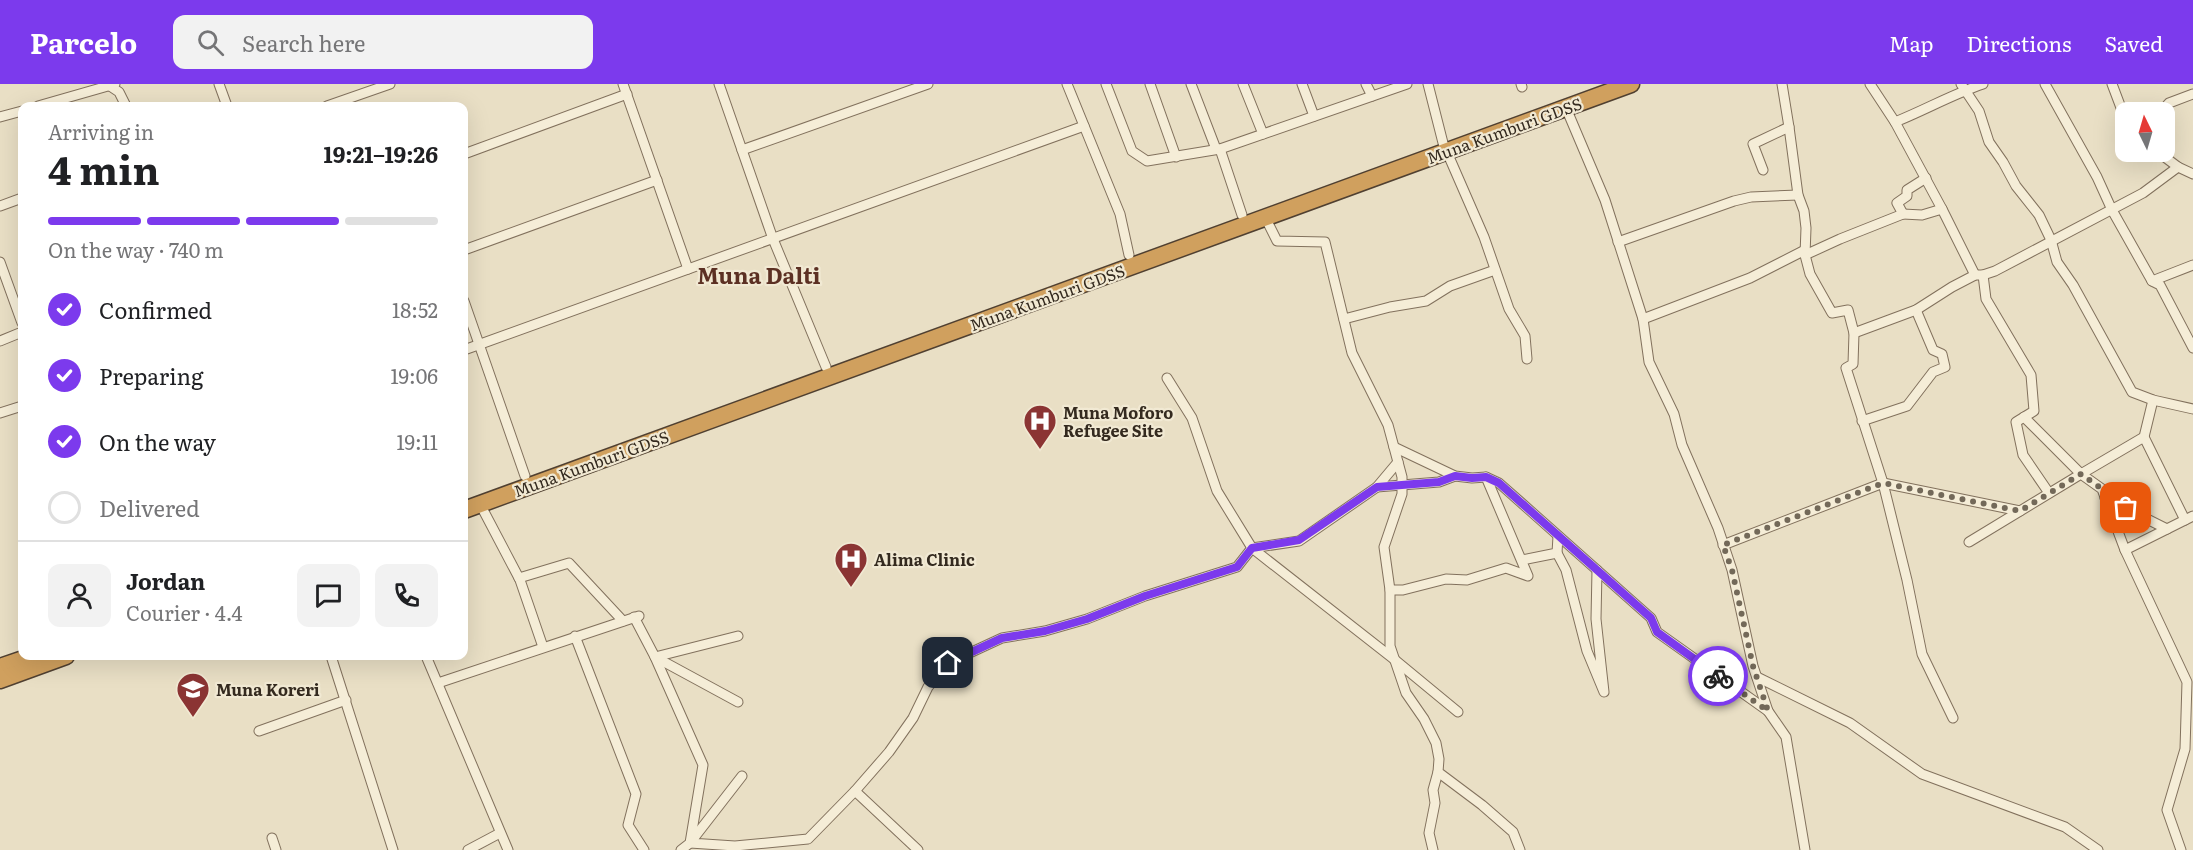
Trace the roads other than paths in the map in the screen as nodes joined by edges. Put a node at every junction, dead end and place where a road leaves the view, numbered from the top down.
1 (219, 84) edge
2 (390, 84) edge
3 (719, 84) edge
4 (928, 84) edge
5 (1067, 84) edge
6 (1106, 84) edge
7 (1150, 84) edge
8 (1191, 84) edge
9 (1243, 84) edge
10 (1302, 84) edge
11 (1366, 84) edge
12 (1407, 84) edge
13 (1428, 84) edge
14 (1605, 84) edge
15 (1631, 84) edge
16 (1782, 84) edge
17 (1870, 84) edge
18 (1983, 84) edge
19 (2045, 84) edge
20 (2112, 84) edge
21 (110, 85) edge
22 (1963, 87) edge
23 (625, 89) edge
24 (2193, 94) edge
25 (1372, 96) junction
26 (52, 102) edge
27 (124, 102) edge
28 (226, 102) edge
29 (338, 102) edge
30 (2119, 102) edge
31 (2172, 102) edge
32 (0, 106) edge
33 (1566, 108) junction
34 (18, 112) edge
35 (1314, 116) junction
36 (2, 117) edge
37 (1895, 122) junction
38 (1084, 126) junction
39 (1790, 127) junction
40 (1263, 134) junction
41 (1445, 147) junction
42 (1218, 149) junction
43 (742, 150) junction
44 (468, 151) edge
45 (1176, 157) junction
46 (2171, 162) edge
47 (2178, 167) junction
48 (1763, 170) dead end
49 (2193, 174) edge
50 (1926, 178) junction
51 (657, 180) junction
52 (1798, 195) junction
53 (18, 199) edge
54 (0, 206) edge
55 (1942, 209) junction
56 (2112, 210) junction
57 (1903, 214) junction
58 (1242, 215) junction
59 (1265, 217) junction
60 (773, 239) junction
61 (2052, 240) junction
62 (1618, 242) junction
63 (468, 249) edge
64 (1805, 253) junction
65 (1129, 255) junction
66 (0, 262) edge
67 (2193, 265) edge
68 (688, 269) junction
69 (1496, 270) junction
70 (1979, 275) junction
71 (2152, 281) junction
72 (1916, 310) junction
73 (18, 312) edge
74 (468, 312) edge
75 (1344, 319) junction
76 (1643, 319) junction
77 (1854, 333) junction
78 (18, 334) edge
79 (0, 341) edge
80 (480, 344) junction
81 (468, 348) edge
82 (2193, 348) edge
83 (1527, 359) dead end
84 (826, 367) junction
85 (1167, 378) dead end
86 (2153, 400) junction
87 (18, 407) edge
88 (2193, 409) edge
89 (0, 413) edge
90 (2024, 417) junction
91 (1862, 421) junction
92 (2144, 437) junction
93 (1394, 447) junction
94 (1398, 462) junction
95 (2081, 474) junction
96 (525, 476) junction
97 (1455, 476) junction
98 (1486, 477) junction
99 (1883, 483) junction
100 (1402, 485) junction
101 (1377, 487) junction
102 (2049, 493) junction
103 (468, 497) edge
104 (2105, 498) junction
105 (480, 504) junction
106 (468, 508) edge
107 (2020, 511) junction
108 (2189, 518) edge
109 (2167, 529) junction
110 (1558, 536) junction
111 (1969, 542) dead end
112 (1723, 545) junction
113 (1252, 548) junction
114 (2125, 549) junction
115 (1557, 553) junction
116 (1522, 560) junction
117 (1597, 570) junction
118 (519, 578) junction
119 (1390, 590) junction
120 (623, 621) junction
121 (574, 636) junction
122 (738, 636) dead end
123 (543, 647) junction
124 (655, 657) junction
125 (20, 660) edge
126 (55, 660) edge
127 (332, 660) edge
128 (428, 660) edge
129 (1395, 660) junction
130 (0, 667) edge
131 (1758, 677) junction
132 (0, 680) edge
133 (438, 683) junction
134 (346, 700) junction
135 (738, 702) dead end
136 (1768, 711) junction
137 (1458, 712) dead end
138 (1953, 718) dead end
139 (260, 731) dead end
140 (1438, 772) junction
141 (742, 776) dead end
142 (855, 791) junction
143 (500, 833) junction
144 (272, 838) dead end
145 (808, 839) junction
146 (690, 843) junction
147 (276, 850) edge
148 (393, 850) edge
149 (468, 850) edge
150 (508, 850) edge
151 (644, 850) edge
152 (681, 850) edge
153 (798, 850) edge
154 (918, 850) edge
155 (1433, 850) edge
156 (1520, 850) edge
157 (1805, 850) edge
158 (2098, 850) edge
159 (2181, 850) edge

1 - 28 street
2 - 29 street
3 - 43 street
4 - 43 street
5 - 38 street
6 - 45 street
7 - 45 street
8 - 42 street
9 - 40 street
10 - 35 street
11 - 25 street
12 - 25 street
13 - 41 street
14 - 41 highway, Muna Kumburi GDSS
15 - 33 highway, Muna Kumburi GDSS
16 - 39 street
17 - 37 street
18 - 22 street
19 - 56 street
20 - 30 street
21 - 26 street
21 - 27 street
22 - 37 street
22 - 61 street
23 - 44 street
23 - 51 street
24 - 31 street
25 - 35 street
32 - 36 street
33 - 41 highway, Muna Kumburi GDSS
33 - 62 street
34 - 36 street
35 - 40 street
37 - 50 street
38 - 60 street
38 - 65 street
39 - 48 street
39 - 52 street
40 - 42 street
41 - 58 highway, Muna Kumburi GDSS
41 - 59 highway, Muna Kumburi GDSS
41 - 69 street
42 - 45 street
42 - 58 street
43 - 60 street
46 - 47 street
47 - 49 street
47 - 56 street
50 - 55 street
50 - 57 street
51 - 63 street
51 - 68 street
52 - 62 street
52 - 64 street
53 - 54 street
55 - 57 street
55 - 70 street
56 - 61 street
56 - 71 street
57 - 64 street
58 - 65 highway, Muna Kumburi GDSS
59 - 75 street
59 - 105 highway, Muna Kumburi GDSS
60 - 68 street
60 - 84 street
61 - 70 street
61 - 86 street
62 - 76 street
64 - 76 street
64 - 77 street
65 - 84 highway, Muna Kumburi GDSS
66 - 73 street
67 - 71 street
68 - 80 street
69 - 75 street
69 - 83 street
70 - 72 street
70 - 90 street
71 - 82 street
72 - 77 street
72 - 91 street
74 - 80 street
75 - 93 street
76 - 112 street
77 - 91 street
78 - 79 street
80 - 81 street
80 - 96 street
84 - 96 highway, Muna Kumburi GDSS
85 - 113 street
86 - 88 street
86 - 92 street
87 - 89 street
90 - 95 street
90 - 102 street
91 - 99 street
92 - 95 street
92 - 108 street
93 - 94 street
93 - 97 street
94 - 100 street
94 - 101 street
95 - 102 street
95 - 104 street
96 - 103 highway, Muna Kumburi GDSS
97 - 98 street
97 - 100 street
98 - 110 street
98 - 116 street
99 - 107 street
99 - 112 street
99 - 138 street
100 - 101 street
100 - 119 street
101 - 113 street
102 - 107 street
104 - 109 street
104 - 114 street
105 - 106 highway, Muna Kumburi GDSS
105 - 118 street
107 - 111 street
108 - 109 street
109 - 114 street
110 - 115 street
110 - 117 street
112 - 131 street
113 - 129 street
113 - 142 street
114 - 159 street
115 - 116 street
115 - 117 street
116 - 119 street
117 - 136 street
118 - 120 street
118 - 123 street
119 - 129 street
120 - 121 street
120 - 124 street
121 - 123 street
121 - 151 street
122 - 124 street
123 - 133 street
124 - 135 street
124 - 146 street
125 - 130 highway
126 - 132 highway
127 - 134 street
128 - 133 street
129 - 137 street
129 - 140 street
131 - 136 street
131 - 158 street
133 - 143 street
134 - 139 street
134 - 148 street
136 - 157 street
140 - 155 street
140 - 156 street
141 - 146 street
142 - 145 street
142 - 154 street
143 - 149 street
143 - 150 street
144 - 147 street
145 - 146 street
145 - 153 street
146 - 152 street

